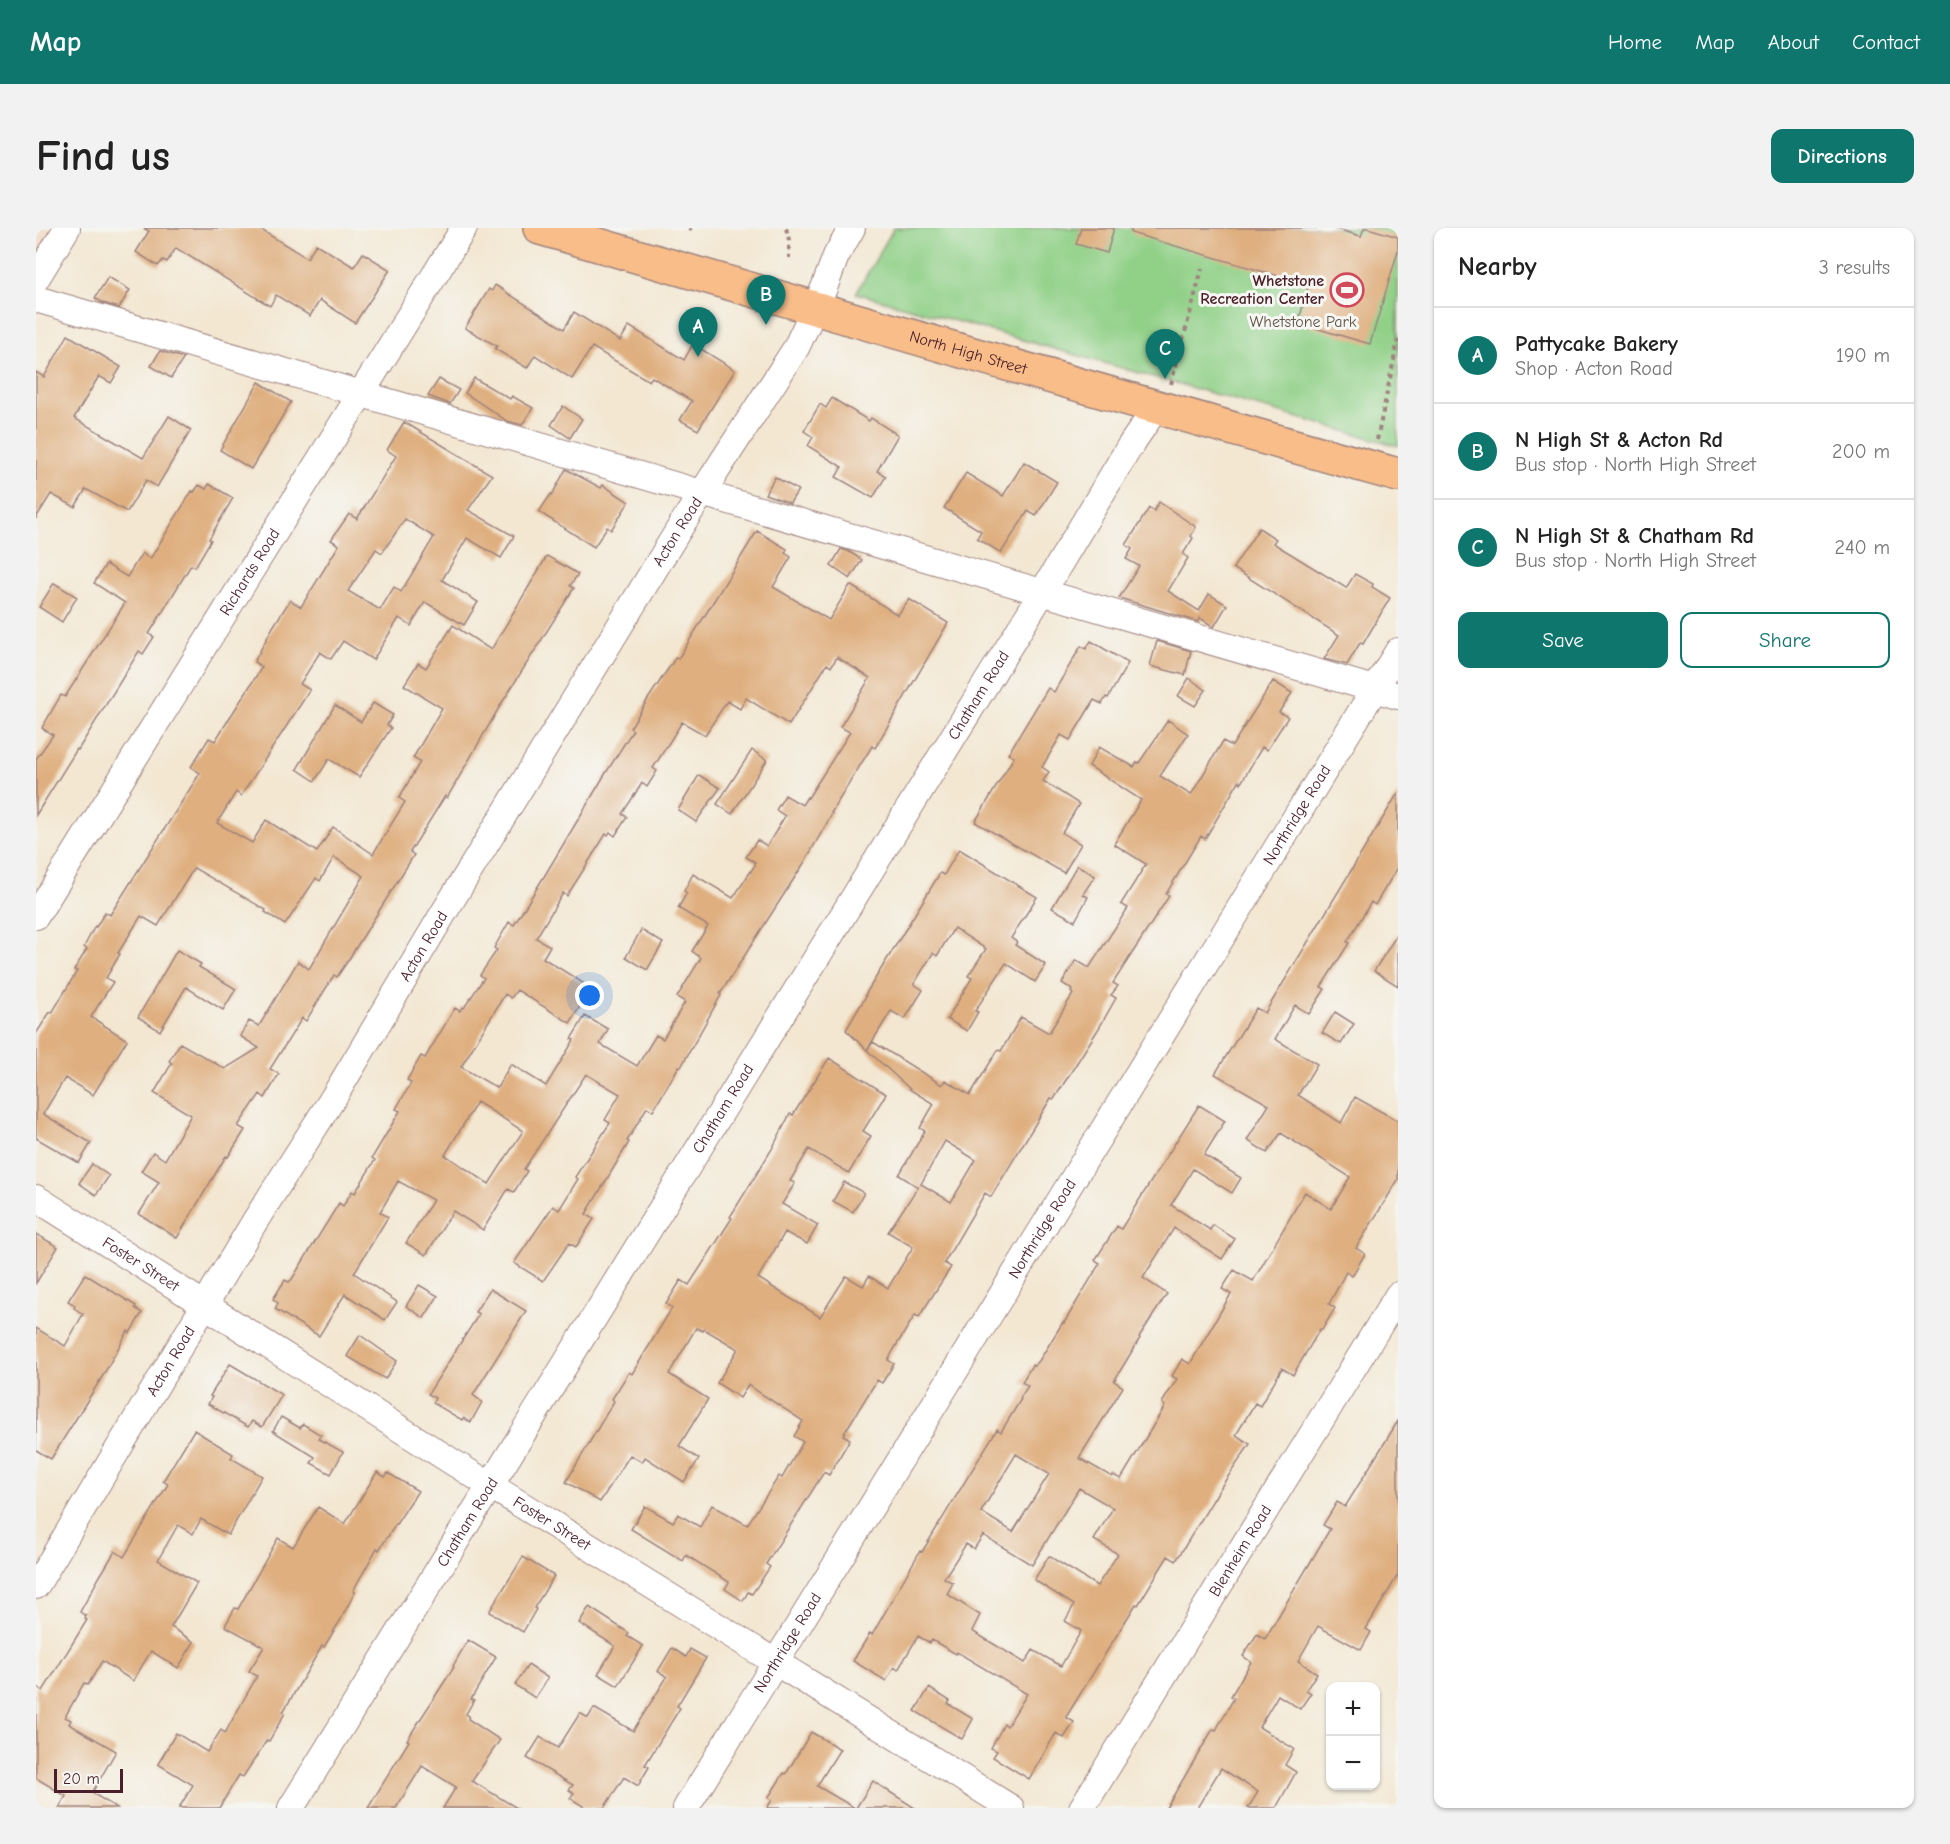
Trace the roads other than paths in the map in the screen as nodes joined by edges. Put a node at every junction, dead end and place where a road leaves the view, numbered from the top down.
1 (67, 228) edge
2 (464, 228) edge
3 (540, 228) edge
4 (852, 228) edge
5 (36, 279) edge
6 (36, 299) edge
7 (815, 308) junction
8 (361, 393) junction
9 (1156, 408) junction
10 (1384, 471) edge
11 (702, 493) junction
12 (1042, 592) junction
13 (1398, 651) edge
14 (1386, 692) edge
15 (36, 916) edge
16 (36, 1198) edge
17 (1398, 1295) edge
18 (204, 1306) junction
19 (490, 1485) junction
20 (36, 1586) edge
21 (776, 1663) junction
22 (291, 1808) edge
23 (686, 1808) edge
24 (1011, 1808) edge
25 (1082, 1808) edge

1 - 5 street
2 - 8 street, Richards Road
3 - 7 main road, North High Street
4 - 7 street, Acton Road
6 - 8 street
7 - 9 main road, North High Street
7 - 11 street, Acton Road
8 - 11 street
8 - 15 street, Richards Road
9 - 10 main road, North High Street
9 - 12 street, Chatham Road
11 - 12 street
11 - 18 street, Acton Road
12 - 14 street
12 - 19 street, Chatham Road
13 - 14 street, Northridge Road
14 - 21 street, Northridge Road
16 - 18 street, Foster Street
17 - 25 street, Blenheim Road
18 - 19 street, Foster Street
18 - 20 street, Acton Road
19 - 21 street, Foster Street
19 - 22 street, Chatham Road
21 - 23 street, Northridge Road
21 - 24 street, Foster Street

